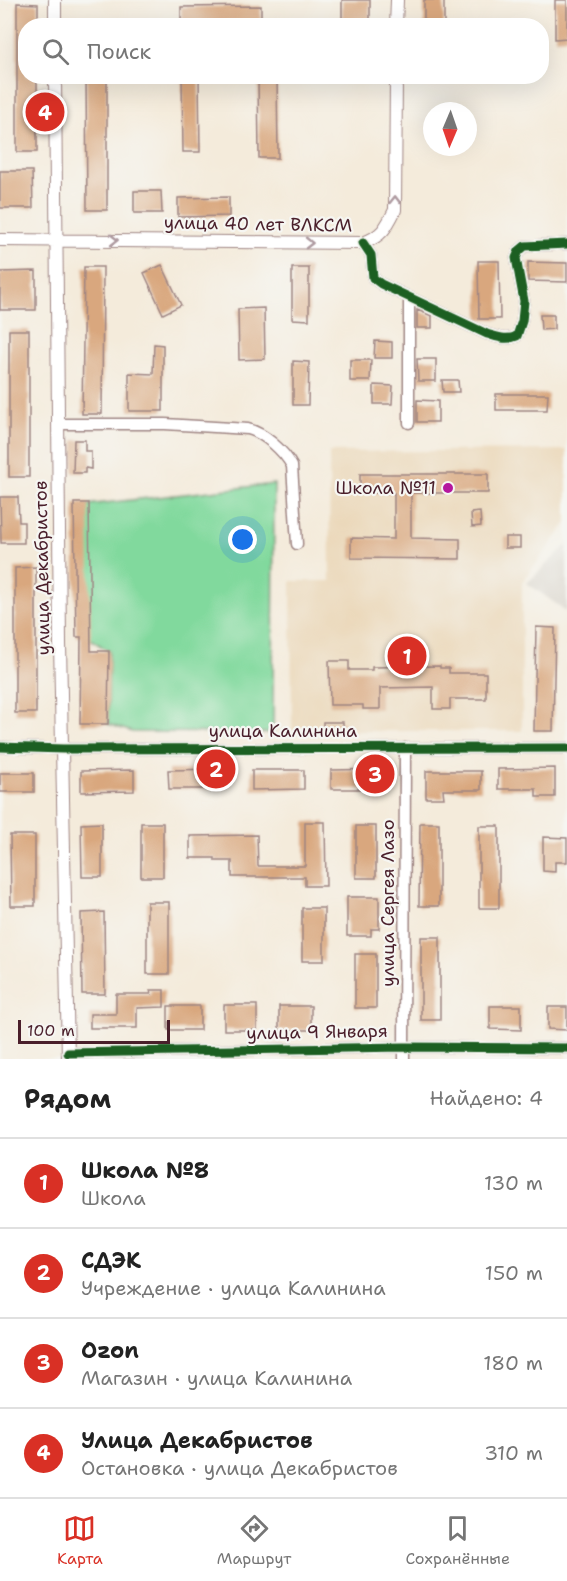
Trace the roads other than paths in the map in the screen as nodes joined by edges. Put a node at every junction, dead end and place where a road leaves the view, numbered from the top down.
1 (55, 0) edge
2 (397, 0) edge
3 (55, 18) edge
4 (396, 18) edge
5 (55, 84) edge
6 (396, 84) edge
7 (0, 240) edge
8 (55, 240) junction
9 (363, 243) junction
10 (567, 244) edge
11 (409, 298) junction
12 (409, 423) dead end
13 (59, 424) junction
14 (297, 544) dead end
15 (0, 747) edge
16 (405, 748) junction
17 (567, 748) edge
18 (63, 749) junction
19 (404, 1047) junction
20 (567, 1048) edge
21 (68, 1056) edge
22 (404, 1059) edge

1 - 3 main road
2 - 4 main road
5 - 8 main road, улица Декабристов
9 -> 6 main road
7 - 8 main road, улица 40 лет ВЛКСМ
8 -> 9 main road, улица 40 лет ВЛКСМ
8 - 13 main road, улица Декабристов
9 - 11 street, улица 40 лет ВЛКСМ
10 - 11 street, улица 40 лет ВЛКСМ
11 - 12 street
13 - 14 street
13 - 18 main road, улица Декабристов
15 - 18 street, улица Калинина
16 - 17 street, улица Калинина
16 - 18 street, улица Калинина
16 - 19 street, улица Сергея Лазо
18 - 21 main road, улица Декабристов
19 - 20 street, улица 9 Января
19 - 21 street, улица 9 Января
19 - 22 street, улица Сергея Лазо

